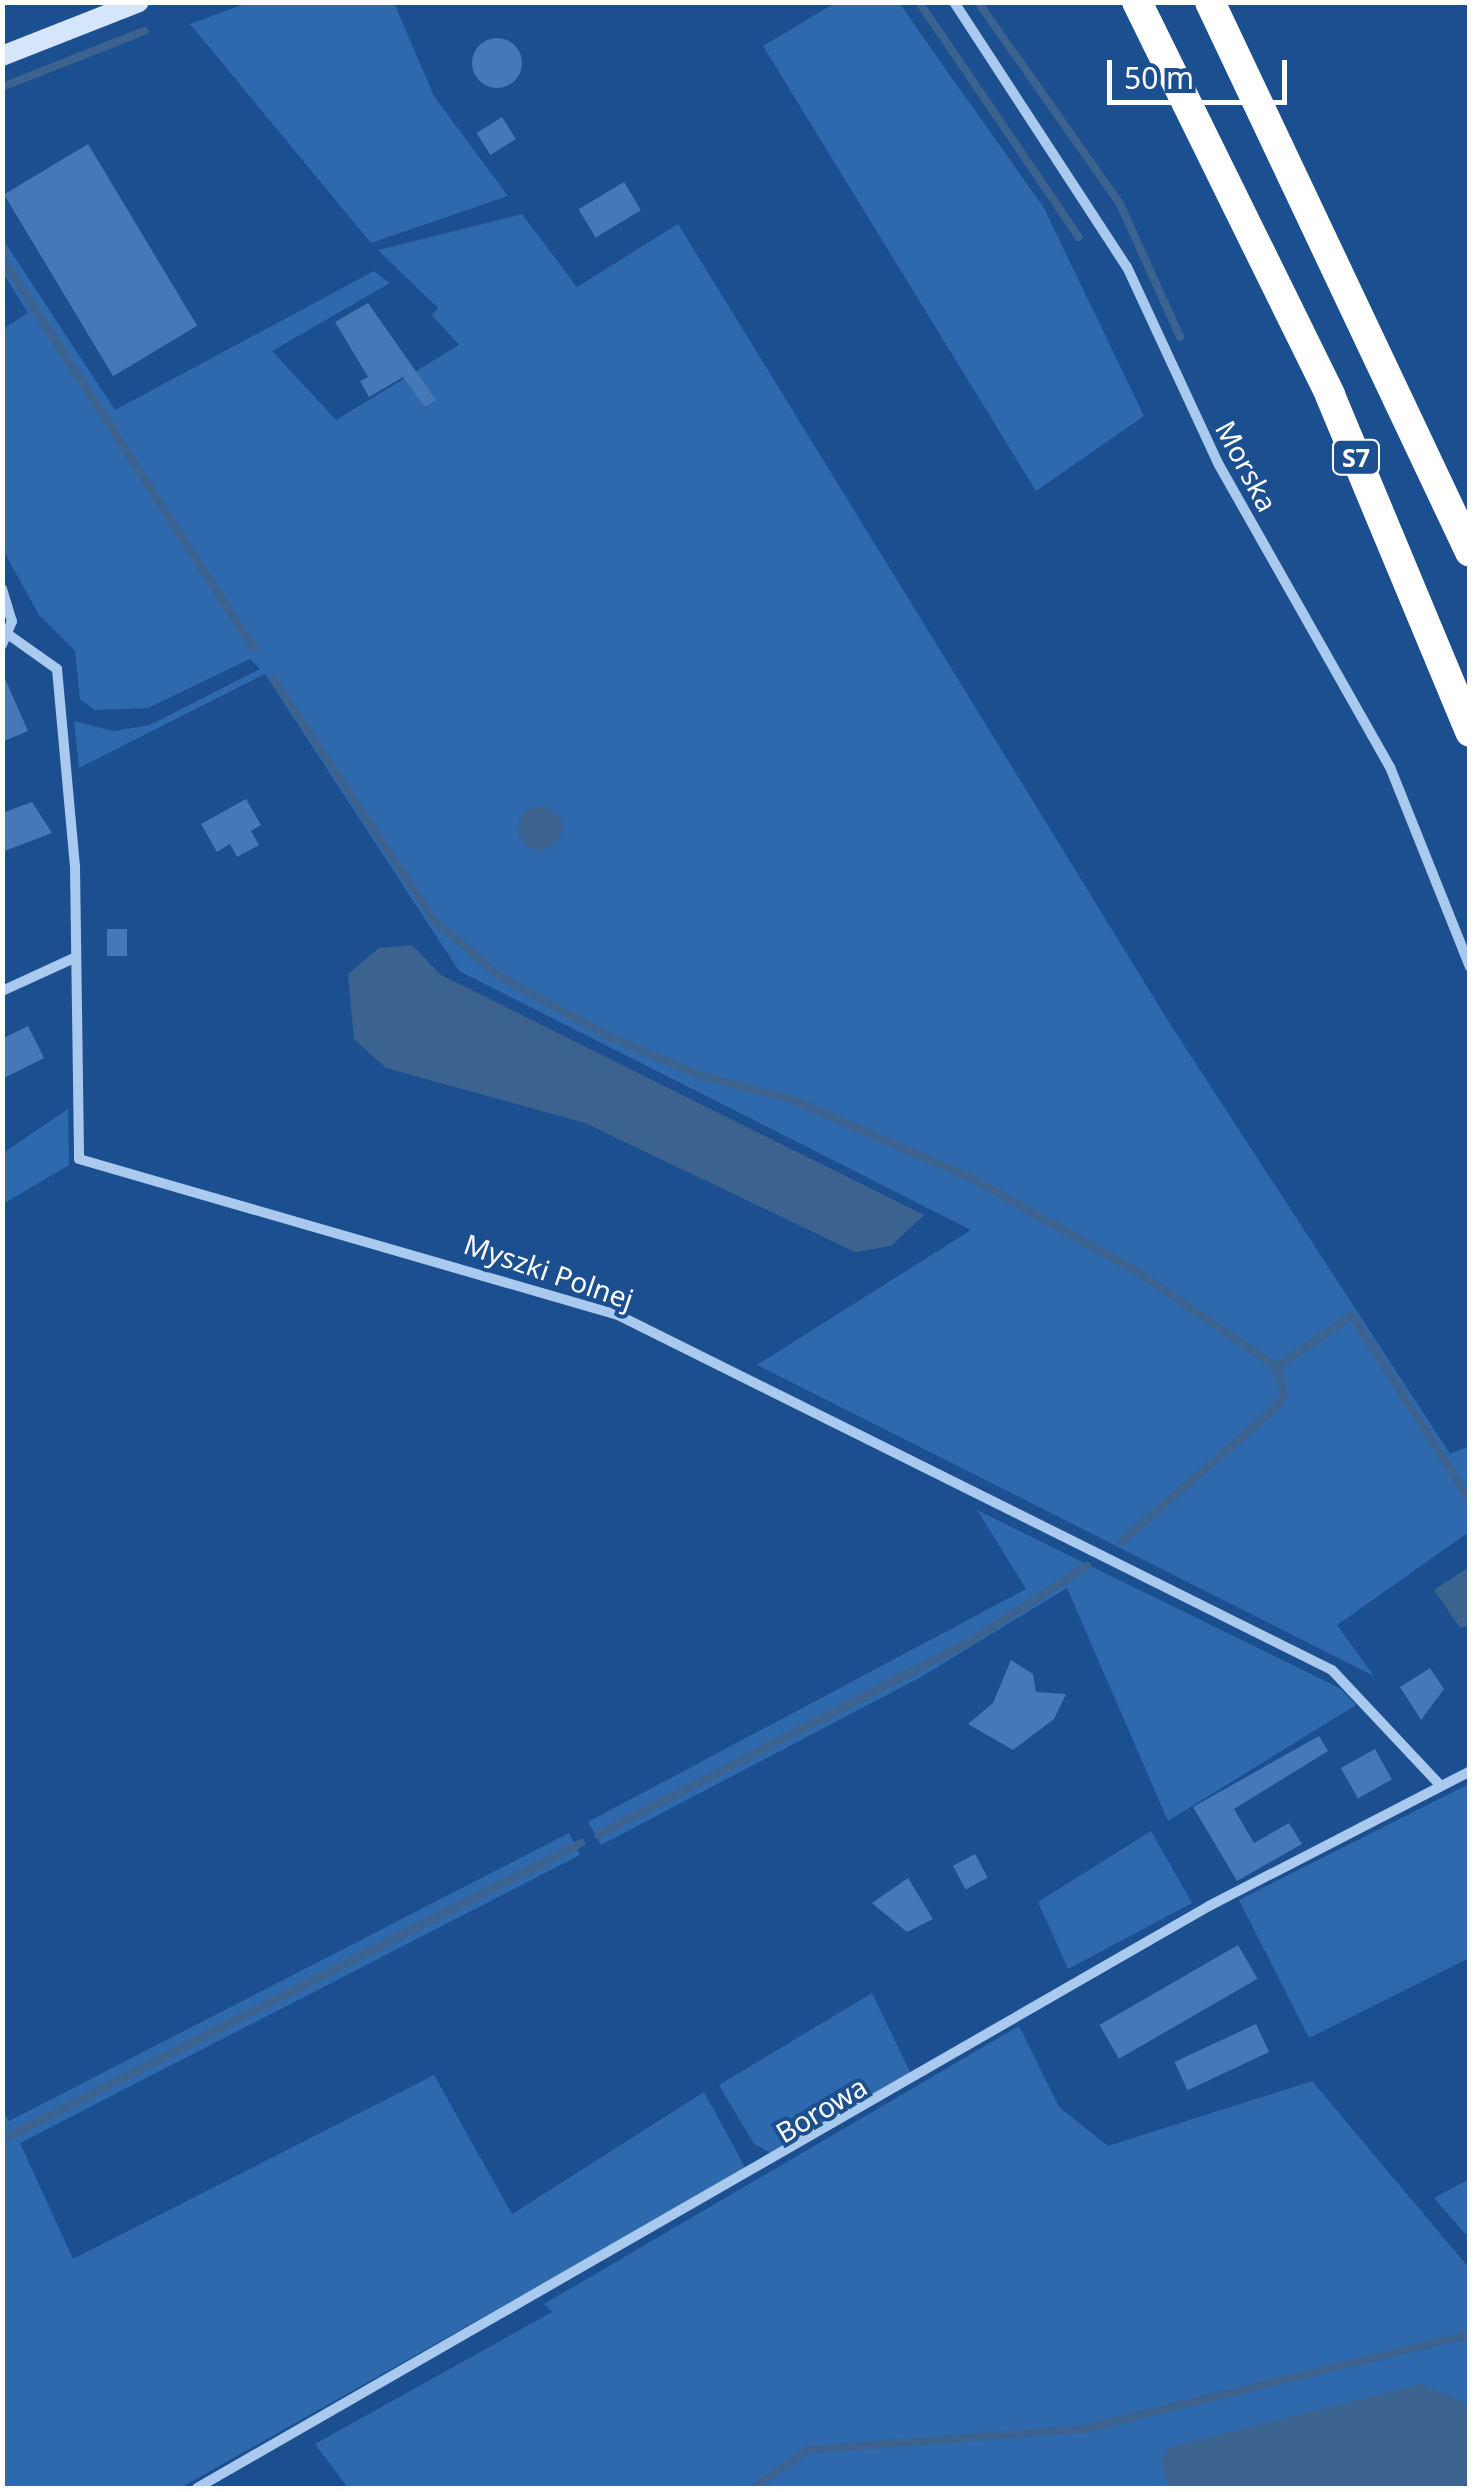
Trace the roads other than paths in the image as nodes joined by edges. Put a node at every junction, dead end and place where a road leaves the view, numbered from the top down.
1 (139, 2) edge
2 (954, 2) edge
3 (1136, 2) edge
4 (1210, 2) edge
5 (2, 56) edge
6 (1470, 552) edge
7 (2, 589) edge
8 (6, 640) edge
9 (1470, 732) edge
10 (74, 958) junction
11 (1470, 967) edge
12 (2, 992) edge
13 (1470, 1771) edge
14 (1441, 1786) junction
15 (197, 2488) edge

1 - 5 main road
2 - 11 street, Morska
3 - 9 highway, S7
4 - 6 highway, S7
7 - 8 street
8 - 10 street, Myszki Polnej
10 - 12 street
10 - 14 street, Myszki Polnej
13 - 14 street, Borowa
14 - 15 street, Borowa

